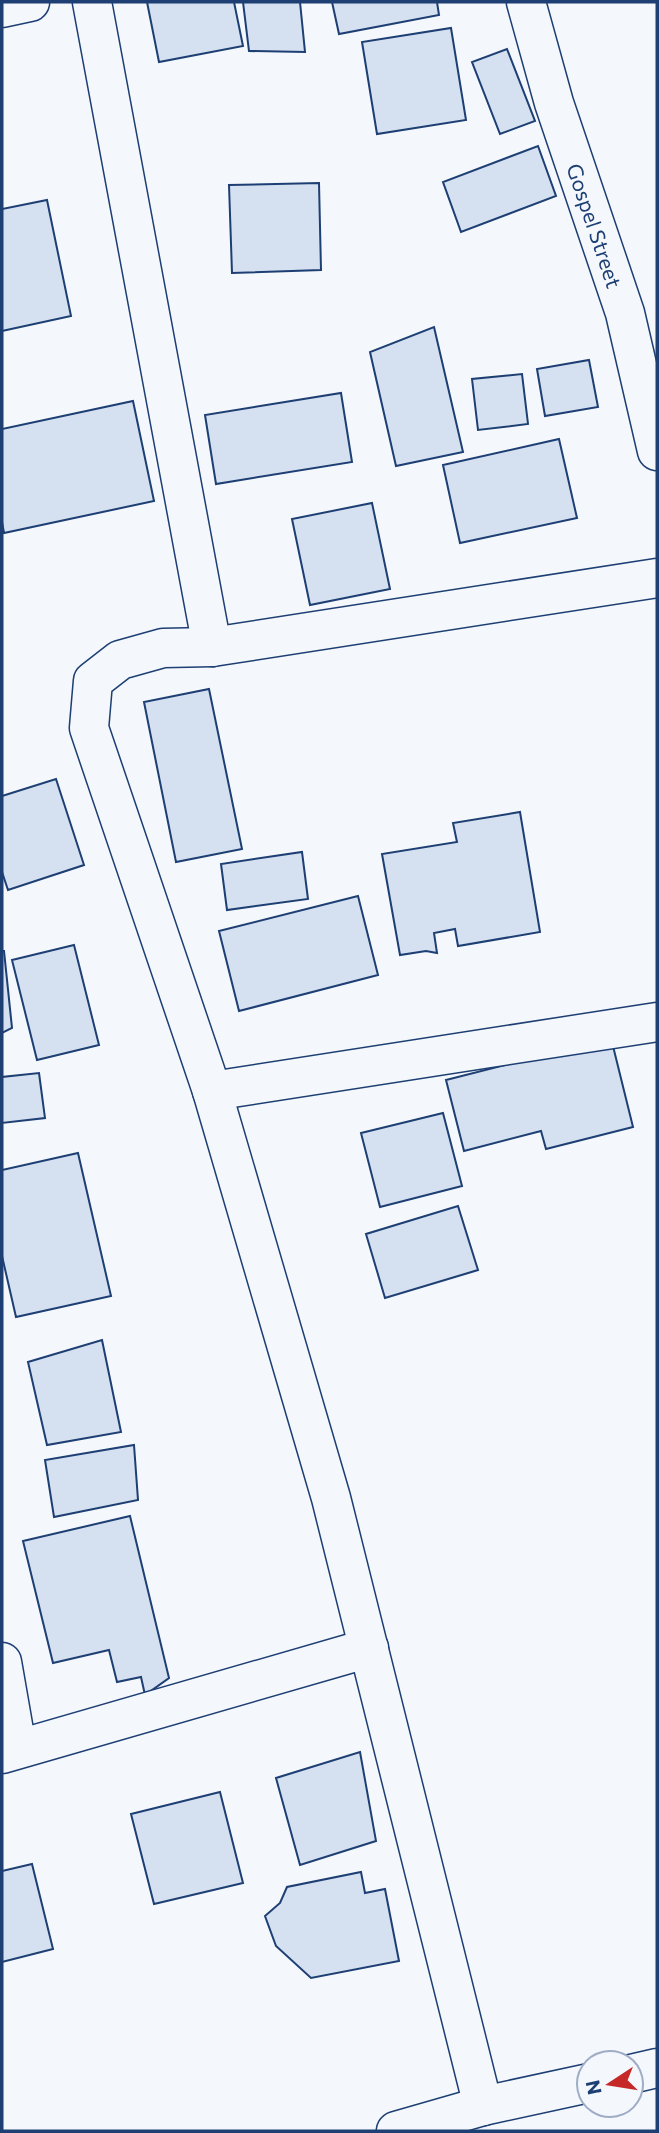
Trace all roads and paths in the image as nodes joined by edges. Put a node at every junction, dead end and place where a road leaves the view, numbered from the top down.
1 (30, 2) edge
2 (92, 2) edge
3 (526, 2) edge
4 (2, 8) edge
5 (657, 451) edge
6 (657, 578) edge
7 (212, 647) junction
8 (657, 1022) edge
9 (212, 1090) junction
10 (369, 1648) junction
11 (2, 1662) edge
12 (9, 1751) edge
13 (575, 2086) edge
14 (483, 2106) junction
15 (396, 2131) edge

1 - 4 street
2 - 7 street
3 - 5 street, Gospel Street
6 - 7 street
7 - 9 street
8 - 9 street
9 - 10 street
10 - 12 street
10 - 14 street
11 - 12 street
13 - 14 street
14 - 15 street

